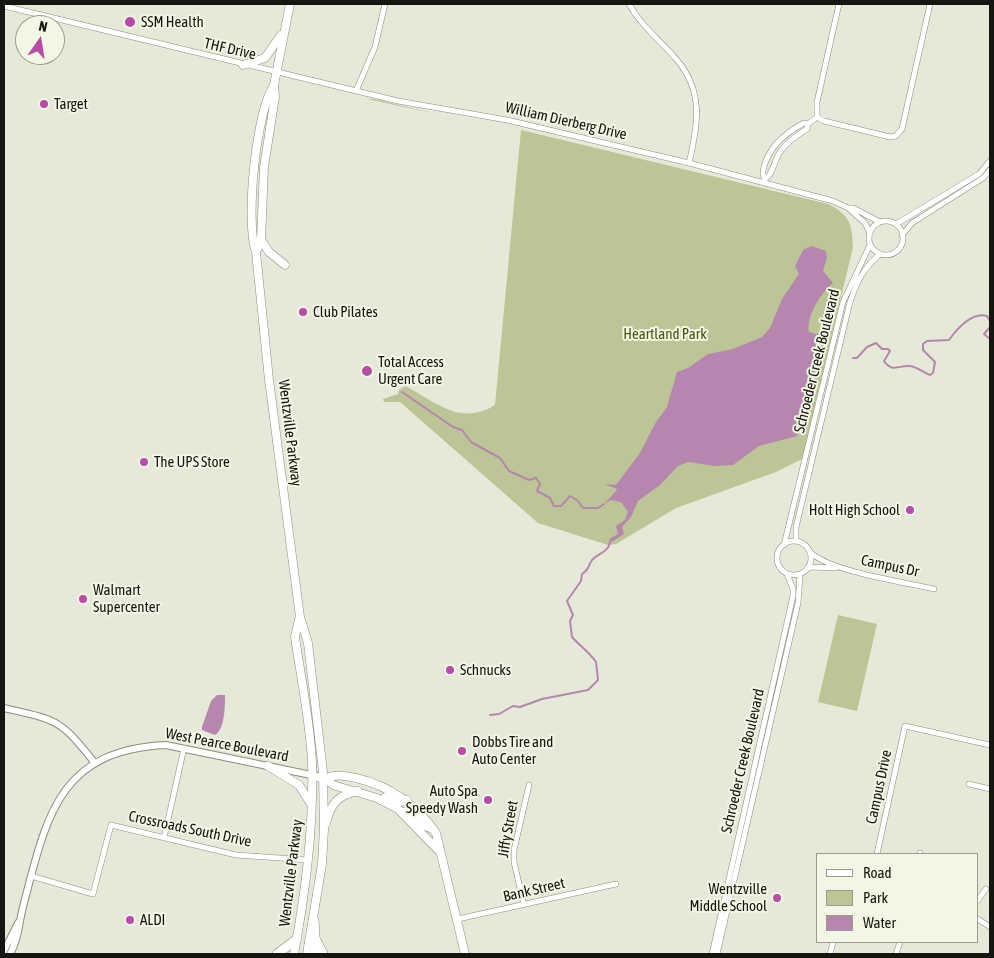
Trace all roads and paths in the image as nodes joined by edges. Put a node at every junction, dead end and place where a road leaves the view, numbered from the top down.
1 (290, 4) edge
2 (385, 4) edge
3 (629, 4) edge
4 (840, 4) edge
5 (930, 4) edge
6 (4, 6) edge
7 (284, 32) junction
8 (243, 64) junction
9 (276, 72) junction
10 (274, 85) junction
11 (356, 91) junction
12 (817, 117) junction
13 (990, 162) edge
14 (689, 163) junction
15 (990, 170) edge
16 (765, 181) junction
17 (848, 208) junction
18 (880, 222) junction
19 (896, 224) junction
20 (870, 234) junction
21 (902, 235) junction
22 (261, 240) junction
23 (870, 246) junction
24 (256, 252) junction
25 (880, 254) junction
26 (285, 265) dead end
27 (796, 541) junction
28 (784, 545) junction
29 (810, 552) junction
30 (807, 568) junction
31 (840, 568) junction
32 (787, 574) junction
33 (800, 574) junction
34 (934, 589) dead end
35 (300, 617) junction
36 (4, 708) edge
37 (990, 745) edge
38 (184, 748) junction
39 (94, 762) junction
40 (268, 766) junction
41 (319, 777) junction
42 (969, 784) dead end
43 (529, 785) dead end
44 (990, 789) edge
45 (360, 792) junction
46 (407, 800) junction
47 (312, 807) junction
48 (402, 812) junction
49 (324, 829) junction
50 (433, 829) junction
51 (164, 838) junction
52 (439, 851) junction
53 (877, 853) edge
54 (310, 860) junction
55 (31, 876) junction
56 (616, 884) dead end
57 (986, 888) dead end
58 (979, 898) edge
59 (524, 905) junction
60 (458, 919) junction
61 (20, 920) junction
62 (314, 920) junction
63 (980, 925) edge
64 (990, 927) edge
65 (296, 939) junction
66 (308, 950) edge
67 (4, 951) edge
68 (10, 954) edge
69 (277, 954) edge
70 (294, 954) edge
71 (316, 954) edge
72 (322, 954) edge
73 (465, 954) edge
74 (712, 954) edge
75 (717, 954) edge

1 - 7 main road, Wentzville Parkway
2 - 11 street
3 - 14 street
4 - 12 street
5 - 12 street
6 - 8 street, THF Drive
7 - 8 main road
7 - 9 main road, Wentzville Parkway
8 - 9 street, THF Drive
9 - 10 main road, Wentzville Parkway
9 - 11 street, William Dierberg Drive
10 - 22 main road, Wentzville Parkway
10 - 24 main road, Wentzville Parkway
11 - 14 street, William Dierberg Drive
12 - 16 street
13 - 19 street
14 - 16 street, William Dierberg Drive
15 - 21 street
16 - 17 street, William Dierberg Drive
17 - 18 street, William Dierberg Drive
17 - 20 street, William Dierberg Drive
18 - 19 street
18 - 20 street
19 - 21 street
20 - 23 street
21 - 25 street
22 - 24 main road, Wentzville Parkway
22 - 26 main road
23 - 25 street
23 - 28 street, Schroeder Creek Boulevard
24 - 35 main road, Wentzville Parkway
25 - 27 street, Schroeder Creek Boulevard
27 - 28 street
27 - 29 street
28 - 32 street
29 - 30 street
29 - 31 street, Campus Dr
30 - 31 street, Campus Dr
30 - 33 street
31 - 34 street, Campus Dr
32 - 33 street
32 - 74 street, Schroeder Creek Boulevard
33 - 75 street, Schroeder Creek Boulevard
35 - 41 main road, Wentzville Parkway
35 - 41 main road, Wentzville Parkway
36 - 39 street
37 - 53 street, Campus Drive
38 - 39 street, West Pearce Boulevard
38 - 40 street, West Pearce Boulevard
38 - 51 street
39 - 55 street, West Pearce Boulevard
40 - 41 street, West Pearce Boulevard
40 - 47 main road
41 - 45 main road, West Pearce Boulevard
41 - 46 main road, West Pearce Boulevard
41 - 47 main road, Wentzville Parkway
41 - 49 main road, Wentzville Parkway
42 - 44 street
43 - 59 street, Jiffy Street
45 - 46 main road
45 - 48 main road, West Pearce Boulevard
45 - 49 main road
46 - 50 main road, West Pearce Boulevard
47 - 54 main road, Wentzville Parkway
48 - 50 main road
48 - 52 main road, West Pearce Boulevard
49 - 62 main road, Wentzville Parkway
50 - 52 main road, West Pearce Boulevard
51 - 54 street, Crossroads South Drive
51 - 55 street, Crossroads South Drive
52 - 60 main road, West Pearce Boulevard
54 - 65 main road, Wentzville Parkway
55 - 61 street, West Pearce Boulevard
56 - 59 street, Bank Street
57 - 58 street
59 - 60 street, Bank Street
60 - 73 main road, West Pearce Boulevard
61 - 67 street, West Pearce Boulevard
61 - 68 street, West Pearce Boulevard
62 - 66 main road, Wentzville Parkway
62 - 72 highway
63 - 64 street
65 - 69 highway
65 - 70 main road, Wentzville Parkway
66 - 71 highway

